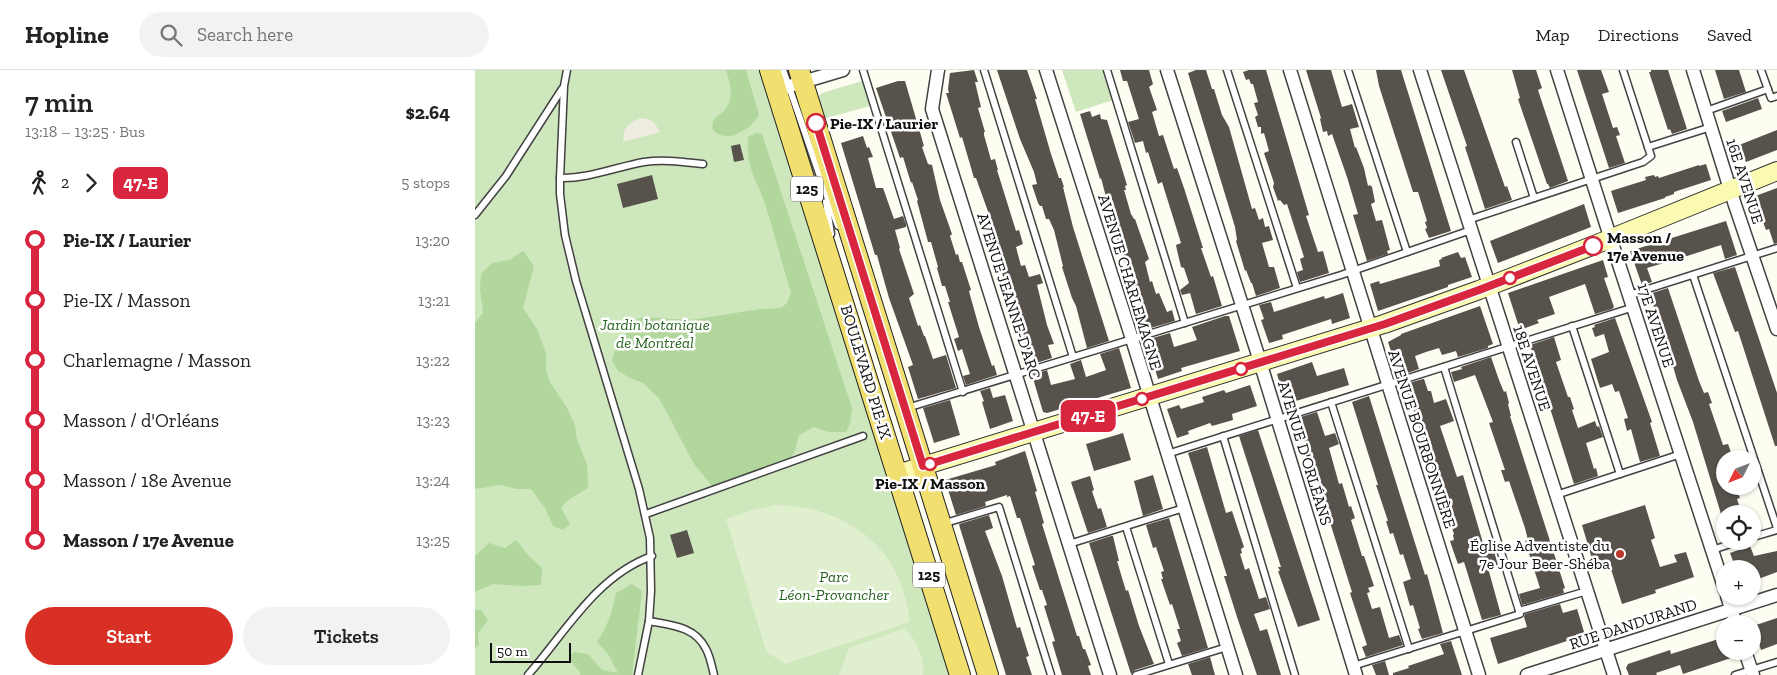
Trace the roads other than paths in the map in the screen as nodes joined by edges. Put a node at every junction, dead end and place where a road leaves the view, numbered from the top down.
1 (567, 70) edge
2 (770, 70) edge
3 (783, 70) edge
4 (843, 70) edge
5 (863, 70) edge
6 (937, 70) edge
7 (984, 70) edge
8 (1046, 70) edge
9 (1107, 70) edge
10 (1167, 70) edge
11 (1227, 70) edge
12 (1290, 70) edge
13 (1349, 70) edge
14 (1420, 70) edge
15 (1557, 70) edge
16 (1623, 70) edge
17 (1693, 70) edge
18 (1761, 70) edge
19 (792, 82) edge
20 (563, 86) junction
21 (1767, 89) junction
22 (1777, 96) edge
23 (1706, 111) junction
24 (1711, 126) junction
25 (1516, 142) dead end
26 (1649, 147) junction
27 (703, 164) dead end
28 (1777, 171) edge
29 (560, 178) junction
30 (1592, 179) junction
31 (823, 186) junction
32 (1731, 190) junction
33 (1534, 198) junction
34 (475, 215) edge
35 (1469, 225) junction
36 (840, 232) dead end
37 (1611, 239) junction
38 (844, 241) dead end
39 (1777, 248) edge
40 (1407, 252) junction
41 (1752, 256) junction
42 (1352, 271) junction
43 (1693, 275) junction
44 (865, 281) junction
45 (1489, 286) junction
46 (839, 287) junction
47 (1297, 288) junction
48 (1631, 301) junction
49 (1242, 306) junction
50 (1185, 323) junction
51 (1572, 326) junction
52 (1370, 328) junction
53 (1777, 329) edge
54 (1132, 339) junction
55 (1508, 347) junction
56 (1073, 357) junction
57 (1260, 363) junction
58 (1444, 367) junction
59 (1017, 375) junction
60 (1388, 384) junction
61 (963, 392) junction
62 (1149, 397) junction
63 (1331, 402) junction
64 (905, 409) junction
65 (1278, 419) junction
66 (1035, 433) junction
67 (863, 436) dead end
68 (1223, 436) junction
69 (1167, 454) junction
70 (1681, 454) junction
71 (923, 466) junction
72 (897, 474) junction
73 (1620, 474) junction
74 (1556, 495) junction
75 (1184, 508) junction
76 (646, 514) junction
77 (941, 524) junction
78 (1126, 527) junction
79 (1777, 529) edge
80 (1761, 534) edge
81 (1069, 544) junction
82 (1716, 549) edge
83 (1712, 550) junction
84 (652, 556) junction
85 (1716, 562) edge
86 (1587, 591) junction
87 (1777, 595) edge
88 (1730, 605) edge
89 (1731, 609) junction
90 (1519, 611) junction
91 (1733, 615) edge
92 (649, 621) junction
93 (1465, 632) junction
94 (1227, 647) junction
95 (1409, 649) junction
96 (1606, 649) junction
97 (1748, 660) edge
98 (1777, 662) edge
99 (1169, 664) junction
100 (1355, 670) edge
101 (1752, 672) edge
102 (528, 675) edge
103 (639, 675) edge
104 (714, 675) edge
105 (960, 675) edge
106 (988, 675) edge
107 (1051, 675) edge
108 (1110, 675) edge
109 (1136, 675) edge
110 (1236, 675) edge
111 (1295, 675) edge
112 (1479, 675) edge
113 (1527, 675) edge
114 (1614, 675) edge
115 (1735, 675) edge

1 - 20 lane
2 - 19 main road, BOULEVARD PIE-IX / 125
3 - 19 lane
4 - 19 street
5 - 61 lane
6 - 59 street, AVENUE JEANNE-D'ARC
7 - 56 lane
8 - 54 street, AVENUE CHARLEMAGNE
9 - 50 lane
10 - 49 street, AVENUE D'ORLÉANS
11 - 47 lane
12 - 42 street, AVENUE BOURBONNIÈRE
13 - 40 lane
14 - 35 street, 18E AVENUE
15 - 30 street, 17E AVENUE
16 - 26 lane
17 - 23 street, 16E AVENUE
18 - 21 lane
19 - 31 lane
19 - 44 main road, BOULEVARD PIE-IX / 125
19 - 46 main road, BOULEVARD PIE-IX / 125
20 - 29 lane
20 - 34 lane
21 - 22 lane
21 - 23 lane
23 - 24 street, 16E AVENUE
24 - 26 lane
24 - 32 street, 16E AVENUE
25 - 33 lane
26 - 30 lane
27 - 29 lane
28 - 32 street
29 - 76 lane
30 - 33 lane
30 - 37 street, 17E AVENUE
31 - 36 lane
31 - 46 lane
32 - 37 street
32 - 41 street, 16E AVENUE
33 - 35 lane
35 - 40 lane
35 - 45 street, 18E AVENUE
37 - 45 street
37 - 48 street, 17E AVENUE
38 - 44 lane
39 - 41 lane
40 - 42 lane
41 - 43 lane
41 - 53 street, 16E AVENUE
42 - 47 lane
42 - 52 street, AVENUE BOURBONNIÈRE
43 - 48 lane
43 - 79 lane
44 - 64 main road, BOULEVARD PIE-IX / 125
45 - 52 street
45 - 55 street, 18E AVENUE
46 - 72 main road, BOULEVARD PIE-IX / 125
47 - 49 lane
48 - 51 lane
48 - 70 street, 17E AVENUE
49 - 50 lane
49 - 57 street, AVENUE D'ORLÉANS
50 - 54 lane
51 - 55 lane
51 - 73 lane
52 - 57 street
52 - 60 street, AVENUE BOURBONNIÈRE
54 - 56 lane
54 - 62 street, AVENUE CHARLEMAGNE
55 - 58 lane
55 - 74 street, 18E AVENUE
56 - 59 lane
57 - 62 street
57 - 65 street, AVENUE D'ORLÉANS
58 - 60 lane
58 - 90 lane
59 - 61 lane
59 - 66 street, AVENUE JEANNE-D'ARC
60 - 63 lane
60 - 93 street, AVENUE BOURBONNIÈRE
61 - 64 lane
62 - 66 street
62 - 69 street, AVENUE CHARLEMAGNE
63 - 65 lane
63 - 95 lane
64 - 71 main road, BOULEVARD PIE-IX / 125
65 - 68 lane
65 - 100 street, AVENUE D'ORLÉANS
66 - 71 street
66 - 81 street, AVENUE JEANNE-D'ARC
67 - 76 lane
68 - 69 lane
68 - 111 lane
69 - 75 street, AVENUE CHARLEMAGNE
70 - 73 lane
70 - 83 street, 17E AVENUE
71 - 72 street
71 - 77 main road, BOULEVARD PIE-IX / 125
72 - 105 main road, BOULEVARD PIE-IX / 125
73 - 74 lane
74 - 86 street, 18E AVENUE
75 - 78 lane
75 - 94 street, AVENUE CHARLEMAGNE
76 - 84 lane
77 - 106 main road, BOULEVARD PIE-IX / 125
77 - 107 lane
78 - 81 lane
78 - 99 lane
79 - 80 lane
81 - 108 street, AVENUE JEANNE-D'ARC
82 - 83 lane
83 - 85 street, 17E AVENUE
84 - 92 lane
84 - 102 lane
86 - 90 lane
86 - 96 street, 18E AVENUE
87 - 89 street, RUE DANDURAND
88 - 89 street
89 - 91 street
89 - 96 street, RUE DANDURAND
90 - 93 lane
92 - 103 lane
92 - 104 lane
93 - 95 lane
93 - 112 street, AVENUE BOURBONNIÈRE
94 - 99 lane
94 - 110 street, AVENUE CHARLEMAGNE
95 - 100 lane
96 - 113 street, RUE DANDURAND
96 - 114 street, 18E AVENUE
97 - 101 street
98 - 101 lane
99 - 109 lane
101 - 115 lane

